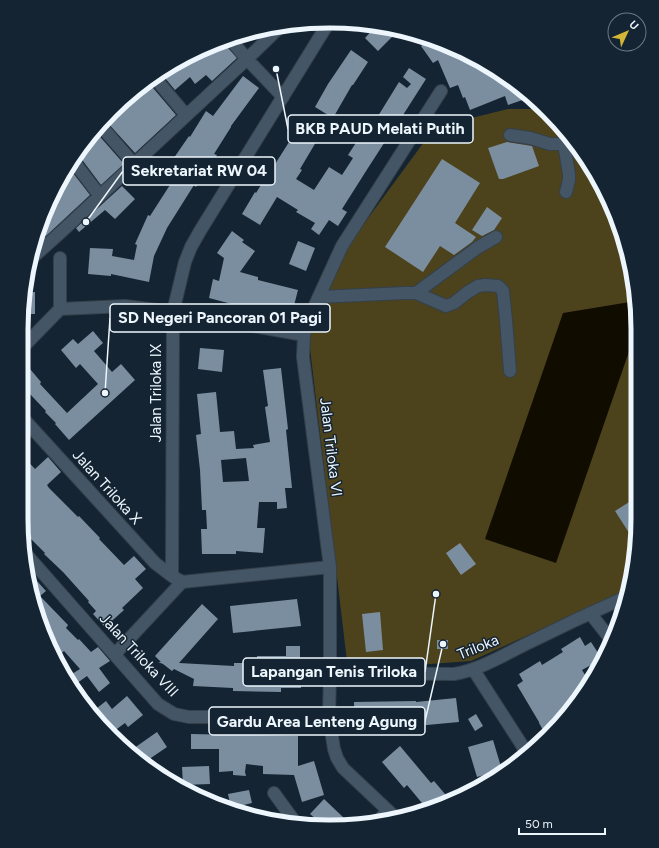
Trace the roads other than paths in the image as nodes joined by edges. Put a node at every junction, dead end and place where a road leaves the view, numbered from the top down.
1 (325, 28) edge
2 (272, 34) edge
3 (234, 44) edge
4 (247, 59) junction
5 (158, 82) edge
6 (441, 91) dead end
7 (283, 97) junction
8 (186, 115) junction
9 (104, 130) edge
10 (510, 135) dead end
11 (565, 141) edge
12 (567, 144) edge
13 (134, 164) junction
14 (77, 166) edge
15 (566, 192) dead end
16 (100, 196) junction
17 (496, 236) dead end
18 (41, 242) edge
19 (45, 246) junction
20 (38, 253) edge
21 (60, 258) dead end
22 (416, 293) junction
23 (319, 297) junction
24 (60, 309) junction
25 (173, 312) junction
26 (304, 334) junction
27 (28, 342) edge
28 (510, 370) dead end
29 (28, 424) edge
30 (31, 560) edge
31 (330, 567) junction
32 (177, 579) junction
33 (620, 600) edge
34 (590, 613) junction
35 (607, 635) edge
36 (115, 654) junction
37 (473, 669) junction
38 (330, 673) junction
39 (329, 717) junction
40 (524, 748) edge
41 (274, 794) dead end
42 (392, 814) edge
43 (291, 817) edge

1 - 7 street, Jalan Triloka IX
2 - 4 street
3 - 4 street
4 - 7 street
4 - 8 street
5 - 8 street
6 - 23 street, Jalan Triloka VI
7 - 25 street, Jalan Triloka IX
8 - 13 street
9 - 13 street
10 - 11 street
12 - 15 street
13 - 16 street
14 - 16 street
16 - 19 street
17 - 22 street
18 - 19 street
19 - 20 street
21 - 24 street
22 - 23 street
22 - 28 street
23 - 26 street, Jalan Triloka VI
24 - 25 street
24 - 27 street
25 - 26 street
25 - 32 street, Jalan Triloka IX
26 - 31 street, Jalan Triloka VI
29 - 32 street, Jalan Triloka X
30 - 36 street, Jalan Triloka VIII
31 - 32 street
31 - 38 street, Jalan Triloka VI
32 - 36 street
33 - 34 street, Triloka
34 - 35 street
34 - 37 street, Triloka
36 - 39 street, Jalan Triloka VIII
37 - 38 street, Triloka
37 - 40 street
38 - 39 street, Jalan Triloka VI
39 - 42 street, Jalan Triloka VI
41 - 43 street

